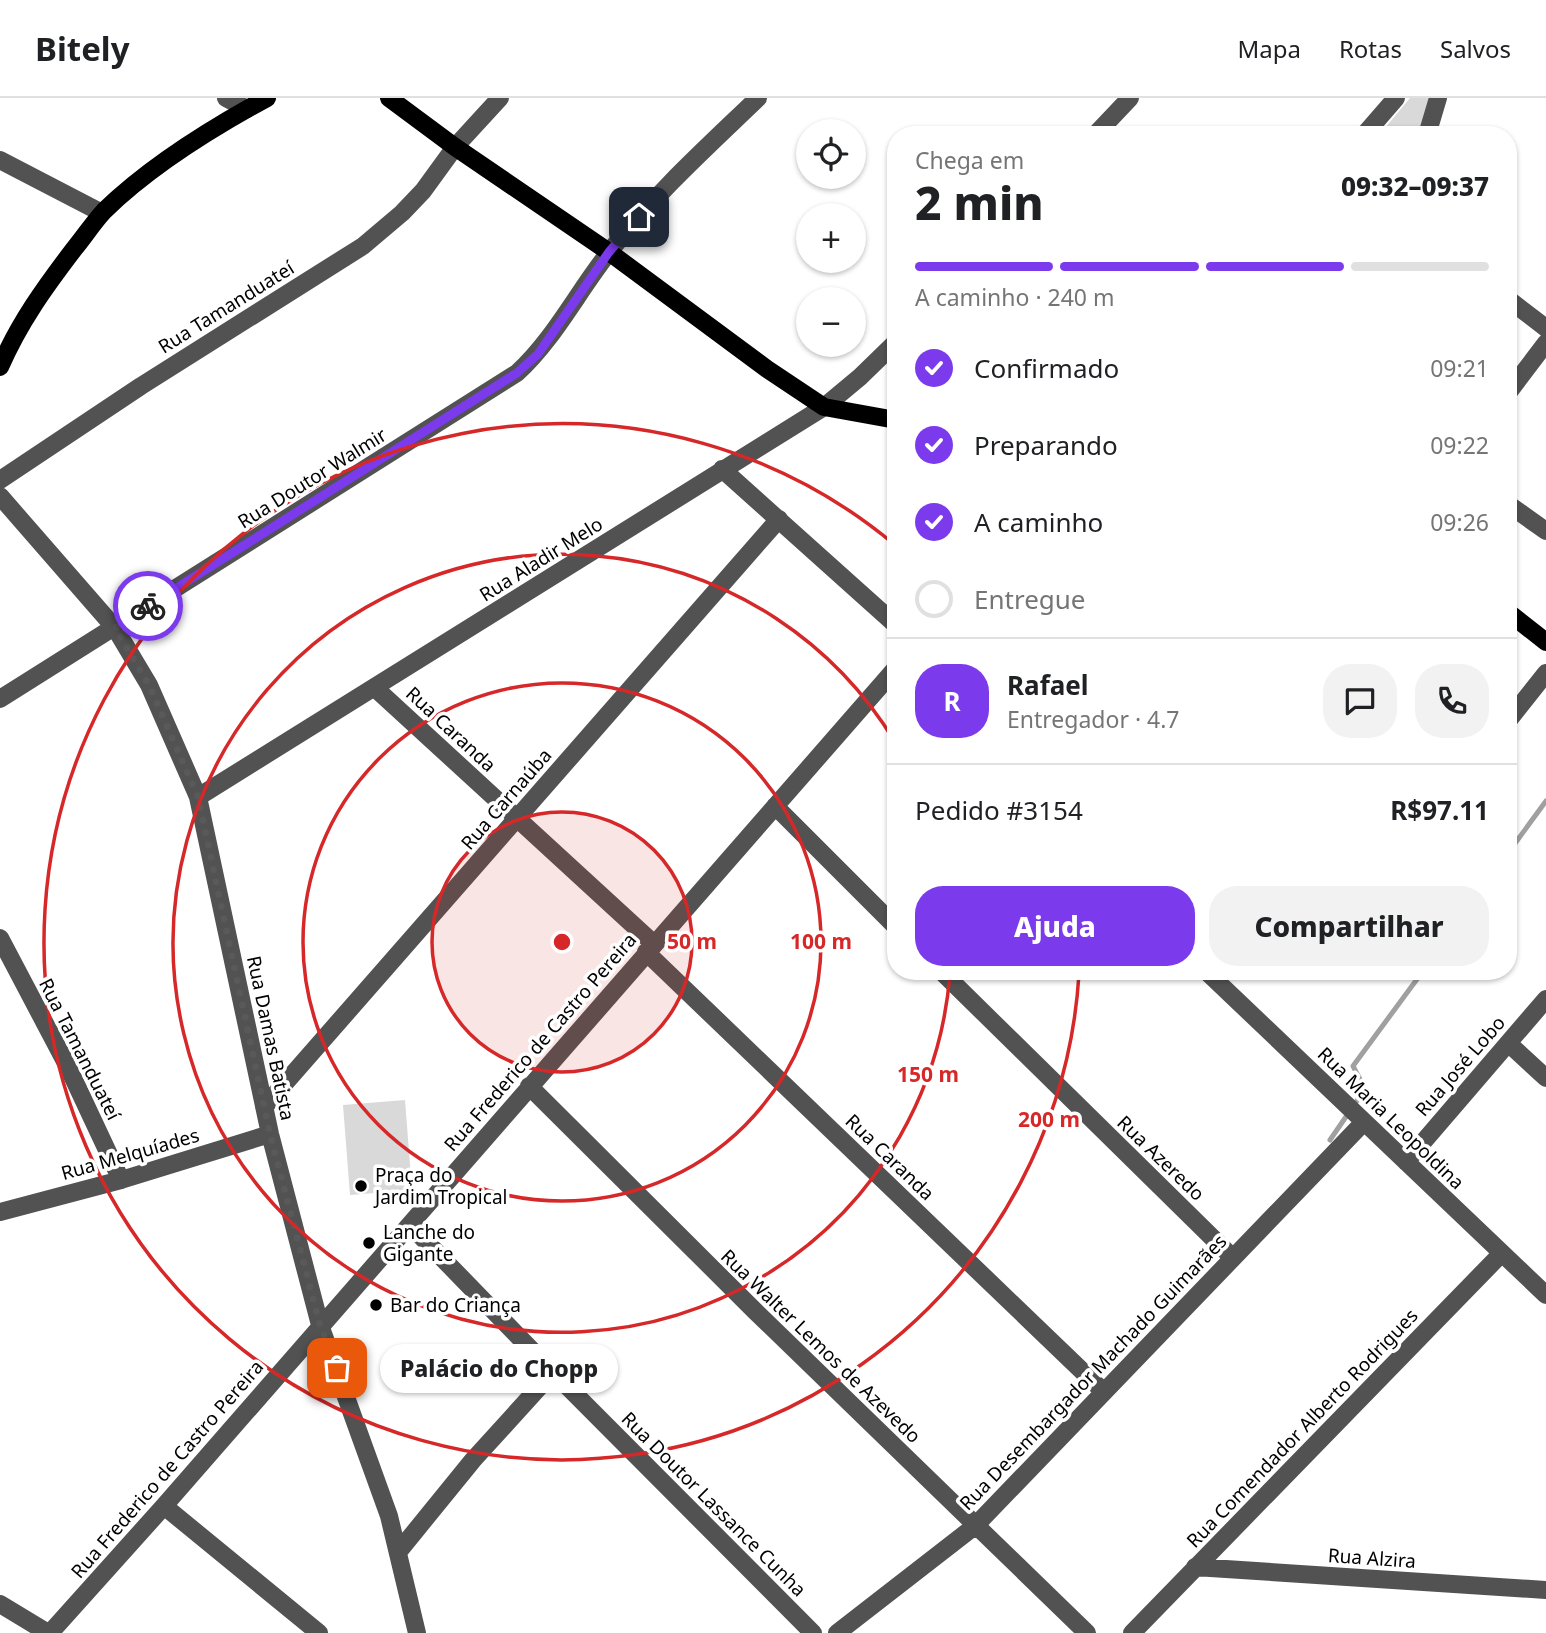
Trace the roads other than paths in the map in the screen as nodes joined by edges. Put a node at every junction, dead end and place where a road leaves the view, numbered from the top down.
1 (226, 98) edge
2 (267, 98) edge
3 (389, 98) edge
4 (500, 98) edge
5 (758, 98) edge
6 (1130, 98) edge
7 (1396, 98) edge
8 (1438, 98) edge
9 (247, 109) junction
10 (1104, 126) edge
11 (1372, 126) edge
12 (1430, 126) edge
13 (455, 147) junction
14 (0, 160) edge
15 (102, 213) junction
16 (609, 252) junction
17 (1517, 306) edge
18 (1546, 328) edge
19 (6, 335) edge
20 (1546, 343) edge
21 (887, 351) edge
22 (0, 367) edge
23 (1517, 381) edge
24 (824, 407) junction
25 (887, 418) edge
26 (722, 469) junction
27 (0, 480) edge
28 (0, 496) edge
29 (1517, 510) edge
30 (779, 519) junction
31 (1546, 531) edge
32 (887, 617) edge
33 (1517, 619) edge
34 (115, 628) junction
35 (1546, 642) edge
36 (1546, 673) edge
37 (887, 678) edge
38 (375, 688) junction
39 (0, 699) edge
40 (1517, 710) edge
41 (198, 797) junction
42 (775, 806) junction
43 (517, 818) junction
44 (887, 918) edge
45 (0, 938) edge
46 (650, 948) junction
47 (950, 980) edge
48 (1215, 980) edge
49 (1546, 999) edge
50 (1508, 1043) junction
51 (1546, 1078) edge
52 (529, 1086) junction
53 (264, 1107) junction
54 (1357, 1115) junction
55 (270, 1134) junction
56 (1406, 1161) junction
57 (121, 1180) junction
58 (0, 1212) edge
59 (410, 1225) junction
60 (1502, 1253) junction
61 (1232, 1257) junction
62 (1546, 1295) edge
63 (320, 1325) junction
64 (553, 1372) junction
65 (1104, 1392) junction
66 (164, 1506) junction
67 (975, 1526) junction
68 (399, 1551) junction
69 (1195, 1567) junction
70 (1546, 1590) edge
71 (0, 1604) edge
72 (49, 1633) edge
73 (319, 1633) edge
74 (417, 1633) edge
75 (813, 1633) edge
76 (836, 1633) edge
77 (1087, 1633) edge
78 (1132, 1633) edge

1 - 9 street
2 - 9 main road
3 - 13 main road
4 - 13 street, Rua Tamanduateí
5 - 16 street, Rua Doutor Walmir
6 - 10 street
7 - 11 street
8 - 12 street
9 - 15 main road
13 - 16 main road
13 - 27 street, Rua Tamanduateí
14 - 15 street
15 - 19 main road
16 - 24 main road
16 - 34 street, Rua Doutor Walmir
17 - 18 street
19 - 22 main road
20 - 23 street
21 - 24 street, Rua Aladir Melo
24 - 25 main road
24 - 26 street, Rua Aladir Melo
26 - 30 street
26 - 38 street, Rua Aladir Melo
28 - 34 street, Rua Damas Batista
29 - 31 street
30 - 32 street
30 - 43 street, Rua Carnaúba
33 - 35 main road
34 - 39 street, Rua Doutor Walmir
34 - 41 street, Rua Damas Batista
36 - 40 street
37 - 42 street, Rua Frederico de Castro Pereira
38 - 41 street, Rua Aladir Melo
38 - 43 street, Rua Caranda
41 - 53 street, Rua Damas Batista
42 - 44 street
42 - 46 street, Rua Frederico de Castro Pereira
43 - 46 street, Rua Caranda
43 - 53 street, Rua Carnaúba
45 - 57 street, Rua Tamanduateí
46 - 52 street, Rua Frederico de Castro Pereira
46 - 65 street, Rua Caranda
47 - 61 street, Rua Azeredo
48 - 54 street, Rua Maria Leopoldina
49 - 50 street, Rua José Lobo
50 - 51 street
50 - 56 street, Rua José Lobo
52 - 59 street, Rua Frederico de Castro Pereira
52 - 67 street, Rua Walter Lemos de Azevedo
53 - 55 street, Rua Damas Batista
54 - 56 street, Rua Maria Leopoldina
54 - 61 street, Rua Desembargador Machado Guimarães
55 - 57 street, Rua Melquíades
55 - 63 street, Rua Damas Batista
56 - 60 street, Rua Maria Leopoldina
57 - 58 street, Rua Melquíades
59 - 63 street, Rua Frederico de Castro Pereira
59 - 64 street, Rua Doutor Lassance Cunha
60 - 62 street, Rua Maria Leopoldina
60 - 69 street, Rua Comendador Alberto Rodrigues
61 - 65 street, Rua Desembargador Machado Guimarães
63 - 66 street, Rua Frederico de Castro Pereira
63 - 68 street, Rua Damas Batista
64 - 68 street
64 - 75 street, Rua Doutor Lassance Cunha
65 - 67 street, Rua Desembargador Machado Guimarães
66 - 72 street, Rua Frederico de Castro Pereira
66 - 73 street
67 - 76 street, Rua Desembargador Machado Guimarães
67 - 77 street, Rua Walter Lemos de Azevedo
68 - 74 street, Rua Damas Batista
69 - 70 street, Rua Alzira
69 - 78 street, Rua Comendador Alberto Rodrigues
71 - 72 street

